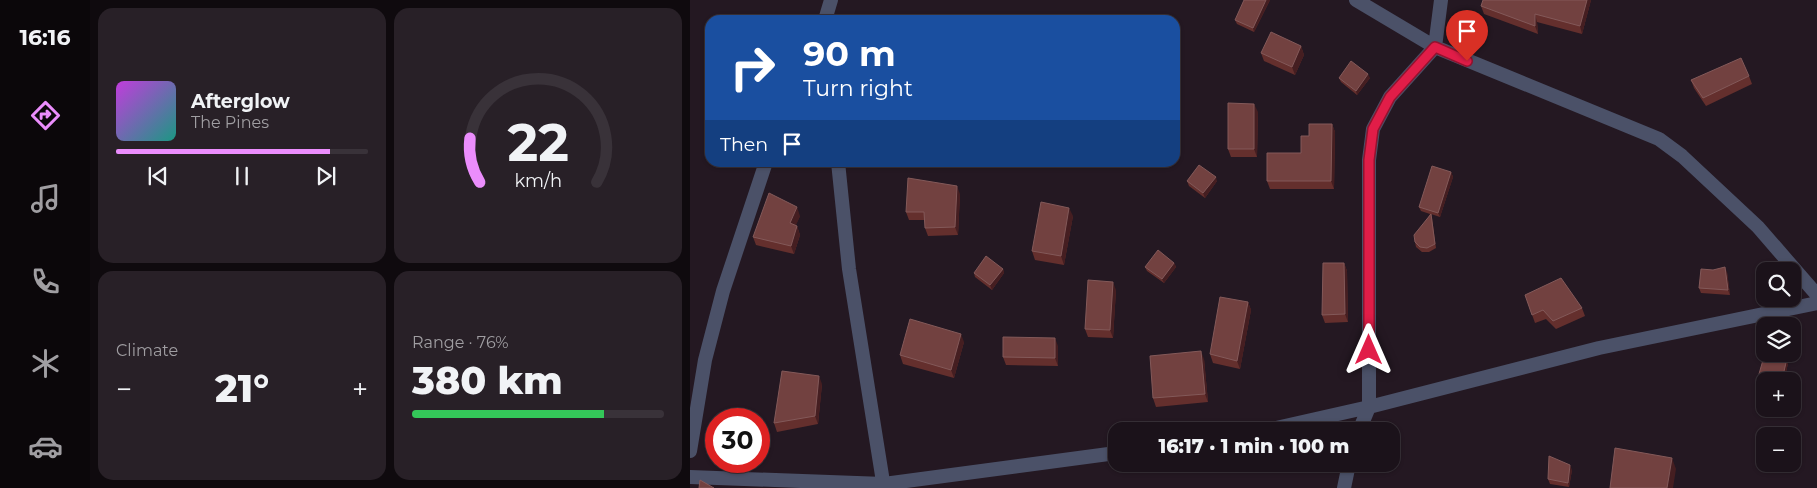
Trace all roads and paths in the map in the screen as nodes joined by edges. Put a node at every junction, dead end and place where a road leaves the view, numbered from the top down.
1 (831, 0) edge
2 (1356, 0) edge
3 (1441, 0) edge
4 (826, 15) edge
5 (1435, 47) junction
6 (764, 167) edge
7 (838, 167) edge
8 (1817, 295) edge
9 (1817, 303) edge
10 (1369, 407) junction
11 (1303, 422) edge
12 (1363, 422) edge
13 (690, 451) edge
14 (1108, 454) edge
15 (1347, 472) edge
16 (690, 477) edge
17 (884, 486) edge
18 (1344, 488) edge

1 - 4 street
2 - 5 street
3 - 5 street
5 - 8 street
5 - 10 street
6 - 13 street
7 - 17 street
9 - 10 street
10 - 11 street
10 - 12 street
14 - 17 street
15 - 18 street
16 - 17 street

